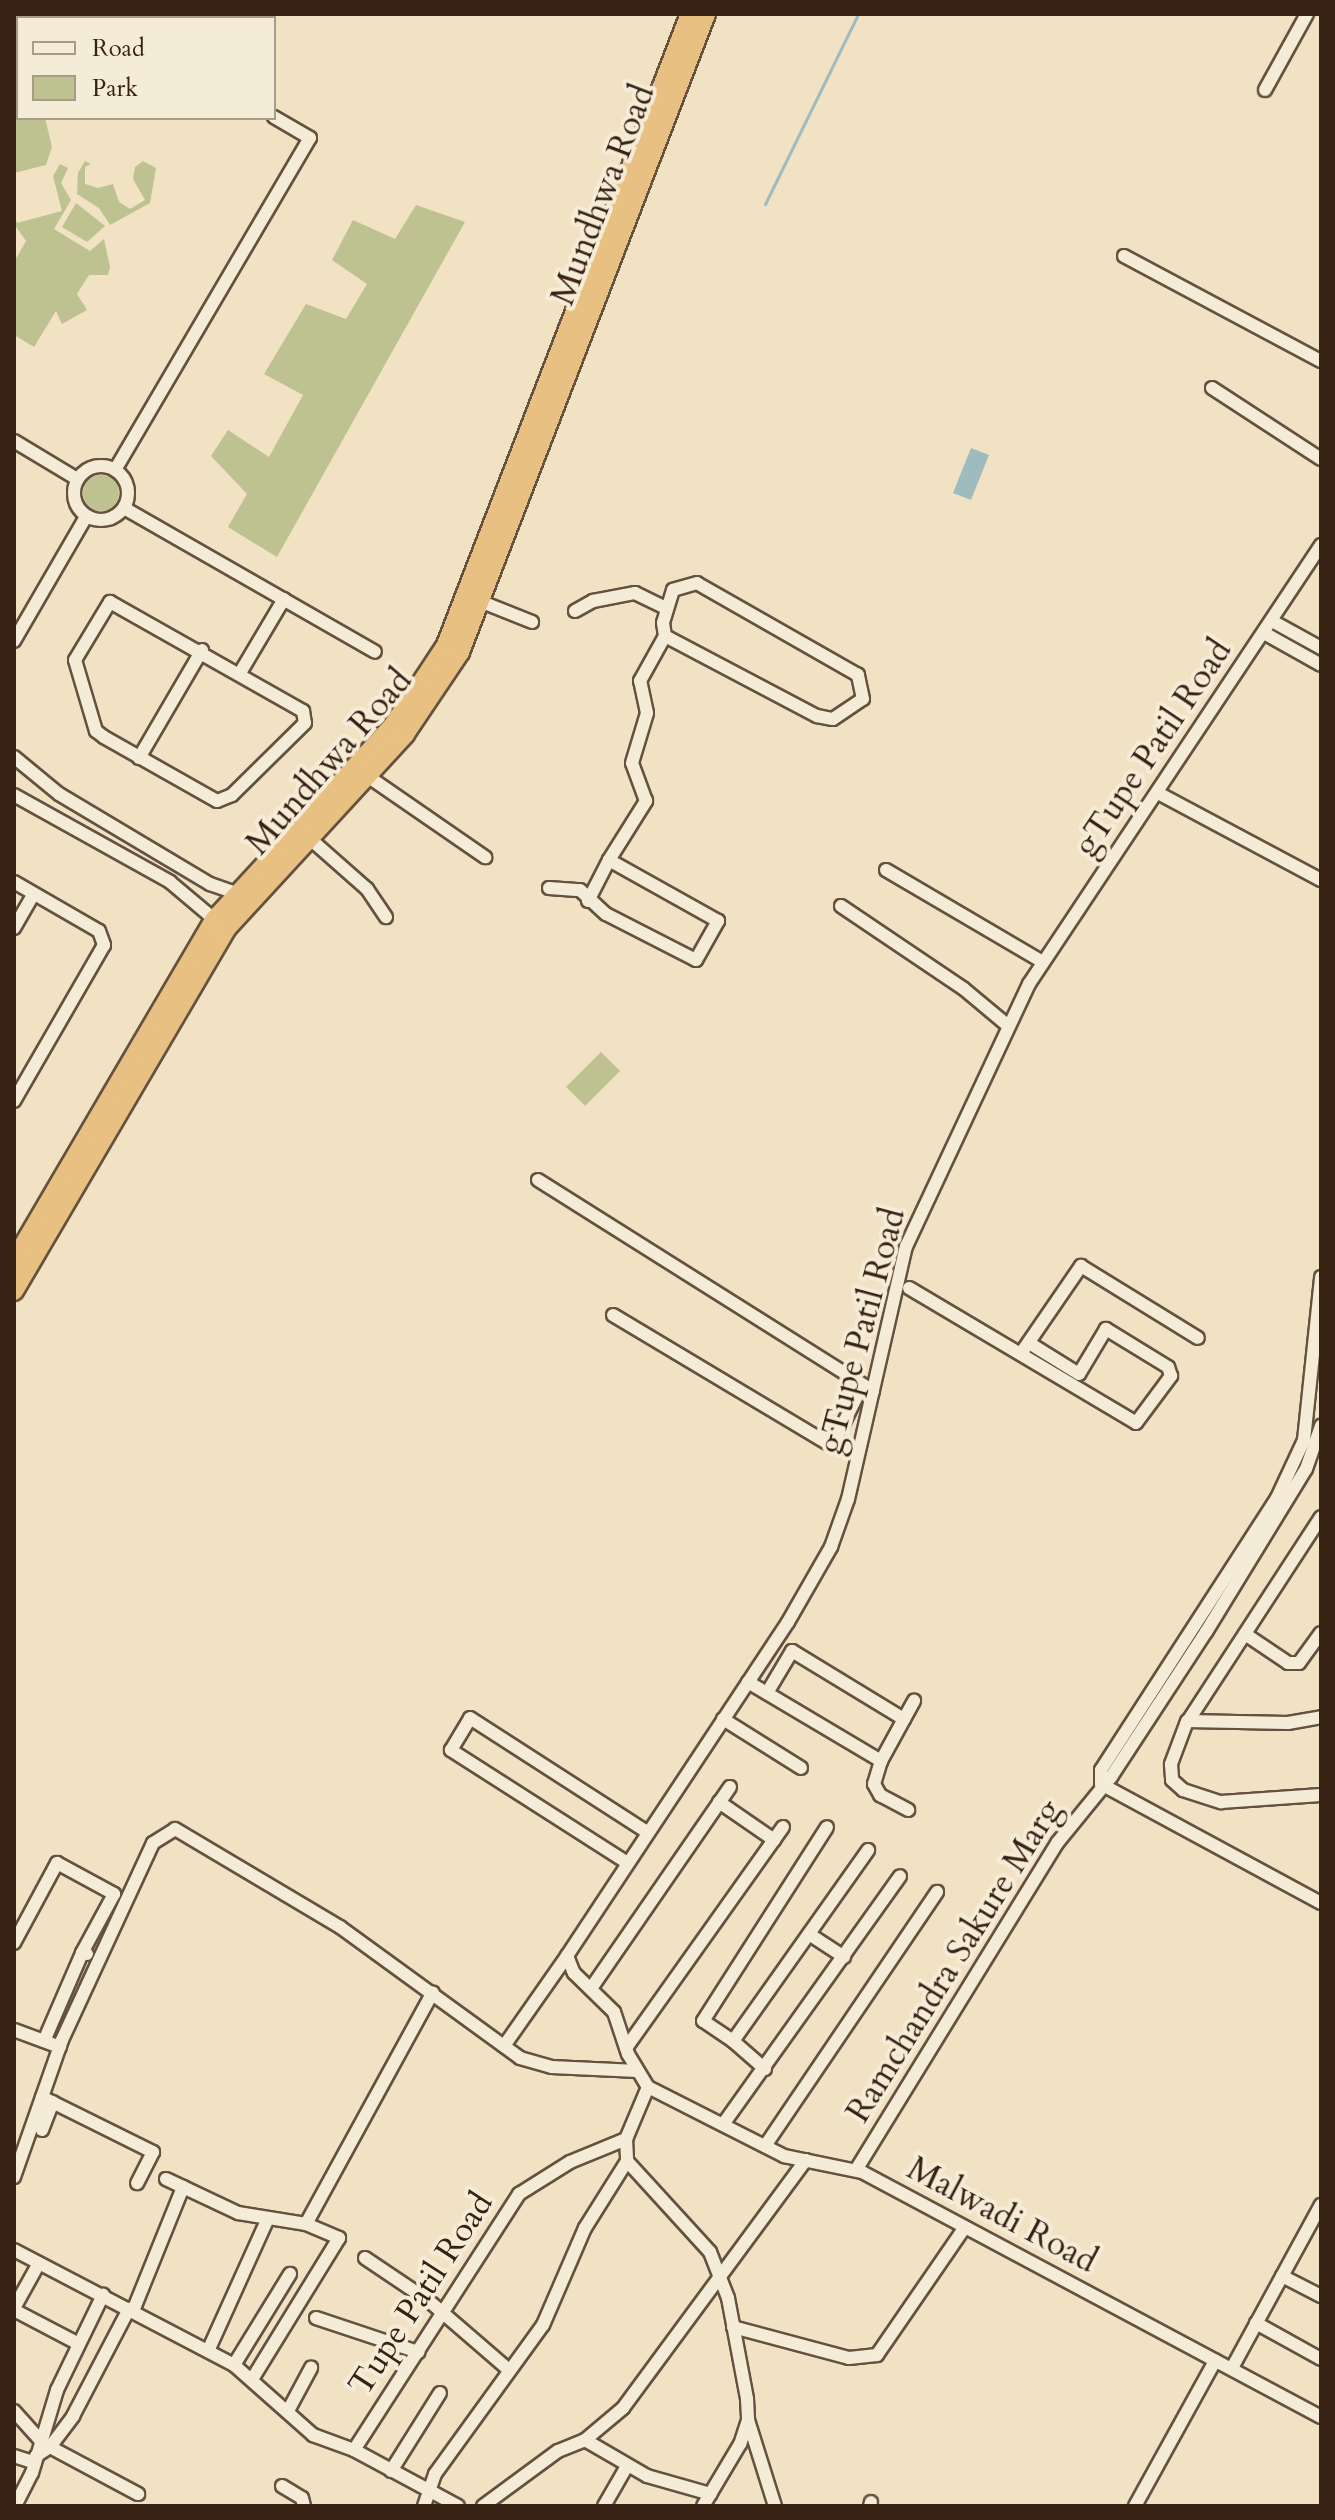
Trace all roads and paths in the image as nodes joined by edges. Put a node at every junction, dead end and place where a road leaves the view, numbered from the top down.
1 (1307, 14) edge
2 (700, 15) edge
3 (1265, 90) dead end
4 (276, 118) edge
5 (1124, 256) dead end
6 (1321, 361) edge
7 (1212, 388) dead end
8 (14, 441) edge
9 (1321, 459) edge
10 (115, 470) junction
11 (77, 479) junction
12 (124, 508) junction
13 (86, 517) junction
14 (1321, 545) edge
15 (284, 599) junction
16 (482, 602) junction
17 (666, 608) junction
18 (575, 611) dead end
19 (1272, 621) junction
20 (532, 622) dead end
21 (1264, 633) junction
22 (665, 636) junction
23 (14, 641) edge
24 (1321, 648) edge
25 (202, 650) junction
26 (375, 652) dead end
27 (1321, 665) edge
28 (240, 673) junction
29 (14, 757) edge
30 (139, 758) junction
31 (366, 775) junction
32 (1158, 793) junction
33 (14, 795) edge
34 (308, 837) junction
35 (485, 857) dead end
36 (609, 860) junction
37 (886, 870) dead end
38 (1321, 880) edge
39 (14, 882) edge
40 (549, 888) dead end
41 (34, 894) junction
42 (243, 896) junction
43 (588, 901) junction
44 (841, 906) dead end
45 (386, 917) dead end
46 (220, 924) junction
47 (14, 928) edge
48 (1043, 962) junction
49 (1007, 1025) junction
50 (14, 1101) edge
51 (538, 1180) dead end
52 (14, 1261) edge
53 (1321, 1277) edge
54 (909, 1288) dead end
55 (14, 1291) edge
56 (613, 1315) dead end
57 (1198, 1338) dead end
58 (1029, 1343) junction
59 (1020, 1355) junction
60 (1317, 1367) edge
61 (868, 1389) junction
62 (1321, 1426) edge
63 (1321, 1517) edge
64 (1321, 1633) edge
65 (1245, 1634) junction
66 (748, 1682) junction
67 (767, 1693) junction
68 (914, 1701) dead end
69 (1321, 1717) edge
70 (723, 1719) junction
71 (904, 1719) junction
72 (1187, 1721) junction
73 (1136, 1726) junction
74 (881, 1761) junction
75 (801, 1768) dead end
76 (1101, 1784) junction
77 (730, 1787) dead end
78 (1321, 1795) edge
79 (719, 1802) junction
80 (908, 1810) dead end
81 (783, 1827) dead end
82 (827, 1827) dead end
83 (641, 1829) junction
84 (774, 1840) junction
85 (868, 1850) dead end
86 (623, 1860) junction
87 (900, 1876) dead end
88 (937, 1892) dead end
89 (1321, 1903) edge
90 (809, 1934) junction
91 (14, 1943) edge
92 (82, 1953) junction
93 (567, 1956) junction
94 (844, 1957) junction
95 (99, 1961) junction
96 (592, 1987) junction
97 (433, 1992) junction
98 (14, 2030) edge
99 (44, 2041) junction
100 (733, 2041) junction
101 (504, 2046) junction
102 (60, 2047) junction
103 (626, 2048) junction
104 (765, 2069) junction
105 (637, 2071) junction
106 (648, 2087) junction
107 (48, 2099) junction
108 (724, 2123) junction
109 (42, 2130) dead end
110 (626, 2139) junction
111 (765, 2146) junction
112 (806, 2160) junction
113 (627, 2161) junction
114 (856, 2170) junction
115 (14, 2177) edge
116 (166, 2179) dead end
117 (137, 2183) dead end
118 (183, 2187) junction
119 (1321, 2205) edge
120 (268, 2218) junction
121 (306, 2224) junction
122 (965, 2227) junction
123 (14, 2250) edge
124 (365, 2258) dead end
125 (39, 2263) junction
126 (720, 2272) junction
127 (290, 2274) dead end
128 (1282, 2276) junction
129 (103, 2295) junction
130 (1321, 2296) edge
131 (14, 2309) edge
132 (131, 2310) junction
133 (445, 2316) junction
134 (316, 2318) dead end
135 (1256, 2323) junction
136 (733, 2327) junction
137 (79, 2344) junction
138 (208, 2351) junction
139 (418, 2352) junction
140 (1321, 2359) edge
141 (1215, 2361) junction
142 (234, 2365) junction
143 (311, 2368) dead end
144 (1232, 2368) junction
145 (509, 2370) junction
146 (253, 2378) junction
147 (440, 2393) dead end
148 (289, 2409) junction
149 (14, 2411) edge
150 (1321, 2417) edge
151 (748, 2420) junction
152 (585, 2440) junction
153 (45, 2443) junction
154 (354, 2450) junction
155 (14, 2456) edge
156 (36, 2460) junction
157 (627, 2466) junction
158 (391, 2471) junction
159 (282, 2486) dead end
160 (428, 2490) junction
161 (138, 2494) dead end
162 (710, 2494) junction
163 (15, 2506) edge
164 (304, 2506) edge
165 (424, 2506) edge
166 (458, 2506) edge
167 (483, 2506) edge
168 (604, 2506) edge
169 (703, 2506) edge
170 (775, 2506) edge
171 (1135, 2506) edge

1 - 3 street
2 - 16 highway, Mundhwa Road
2 - 42 highway, Mundhwa Road
4 - 10 street
5 - 6 street
7 - 9 street
8 - 11 street
10 - 11 street
10 - 12 street
11 - 13 street
12 - 13 street
12 - 15 street
13 - 23 street
14 - 19 street, gTupe Patil Road
15 - 26 street
15 - 28 street
16 - 20 street
16 - 31 highway, Mundhwa Road
17 - 18 street
17 - 22 street
17 - 22 street
19 - 21 street, gTupe Patil Road
19 - 24 street
21 - 27 street
21 - 32 street, gTupe Patil Road
22 - 36 street
25 - 28 street
25 - 30 street
25 - 30 street
28 - 30 street
29 - 42 street
31 - 34 highway, Mundhwa Road
31 - 35 street
32 - 38 street
32 - 48 street, gTupe Patil Road
33 - 46 street
34 - 42 highway, Mundhwa Road
34 - 45 street
36 - 43 street
36 - 43 street
37 - 48 street
39 - 41 street
40 - 43 street
41 - 47 street
41 - 50 street
42 - 46 highway, Mundhwa Road
44 - 49 street
46 - 52 highway, Mundhwa Road
46 - 55 highway, Mundhwa Road
48 - 49 street, gTupe Patil Road
49 - 61 street, gTupe Patil Road
51 - 61 street
53 - 60 street, Ramchandra Sakure Marg
54 - 59 street
56 - 61 street
57 - 58 street
58 - 59 street
58 - 59 street
60 - 73 street, Ramchandra Sakure Marg
61 - 66 street, gTupe Patil Road
62 - 73 street, Ramchandra Sakure Marg
63 - 65 street
64 - 65 street
65 - 72 street
66 - 67 street
66 - 70 street, gTupe Patil Road
67 - 71 street
67 - 74 street
68 - 71 street
69 - 72 street
70 - 75 street
70 - 83 street, gTupe Patil Road
71 - 74 street
72 - 78 street
73 - 76 street, Ramchandra Sakure Marg
74 - 80 street
76 - 89 street
76 - 114 street, Ramchandra Sakure Marg
77 - 79 street
79 - 84 street
79 - 96 street
81 - 84 street
82 - 100 street
83 - 86 street, gTupe Patil Road
83 - 86 street
84 - 103 street
85 - 90 street
86 - 93 street, gTupe Patil Road
87 - 94 street
88 - 111 street
90 - 94 street
90 - 100 street
91 - 92 street
92 - 95 street
92 - 99 street
93 - 96 street
93 - 101 street, gTupe Patil Road
94 - 104 street
95 - 97 street
95 - 102 street
96 - 103 street
97 - 101 street
97 - 121 street
98 - 99 street
99 - 102 street
100 - 104 street
101 - 105 street
102 - 107 street
103 - 105 street
104 - 108 street
105 - 106 street
106 - 108 street, Malwadi Road
106 - 110 street
107 - 109 street
107 - 115 street
107 - 117 street
108 - 111 street, Malwadi Road
110 - 113 street
110 - 133 street, Tupe Patil Road
111 - 112 street, Malwadi Road
112 - 114 street, Malwadi Road
112 - 126 street
113 - 126 street
113 - 145 street
114 - 122 street, Malwadi Road
116 - 118 street
118 - 120 street
118 - 132 street
119 - 128 street
120 - 121 street
120 - 138 street
121 - 146 street
122 - 136 street
122 - 141 street, Malwadi Road
123 - 125 street
124 - 133 street
125 - 129 street
125 - 131 street
126 - 136 street
126 - 152 street
127 - 142 street
128 - 130 street
128 - 135 street
129 - 132 street
129 - 137 street
131 - 137 street
132 - 138 street
132 - 153 street
133 - 139 street, Tupe Patil Road
133 - 145 street
134 - 139 street
135 - 140 street
135 - 144 street
136 - 151 street
137 - 153 street
138 - 142 street
139 - 154 street, Tupe Patil Road
141 - 144 street, Malwadi Road
141 - 171 street
142 - 146 street
143 - 148 street
144 - 150 street, Malwadi Road
145 - 160 street
146 - 148 street
147 - 158 street
148 - 154 street
149 - 153 street
151 - 162 street
151 - 170 street
152 - 157 street
152 - 167 street
153 - 156 street
153 - 161 street
154 - 158 street
155 - 156 street
156 - 163 street
157 - 162 street
157 - 168 street
158 - 160 street
159 - 164 street
160 - 165 street
160 - 166 street
162 - 169 street

